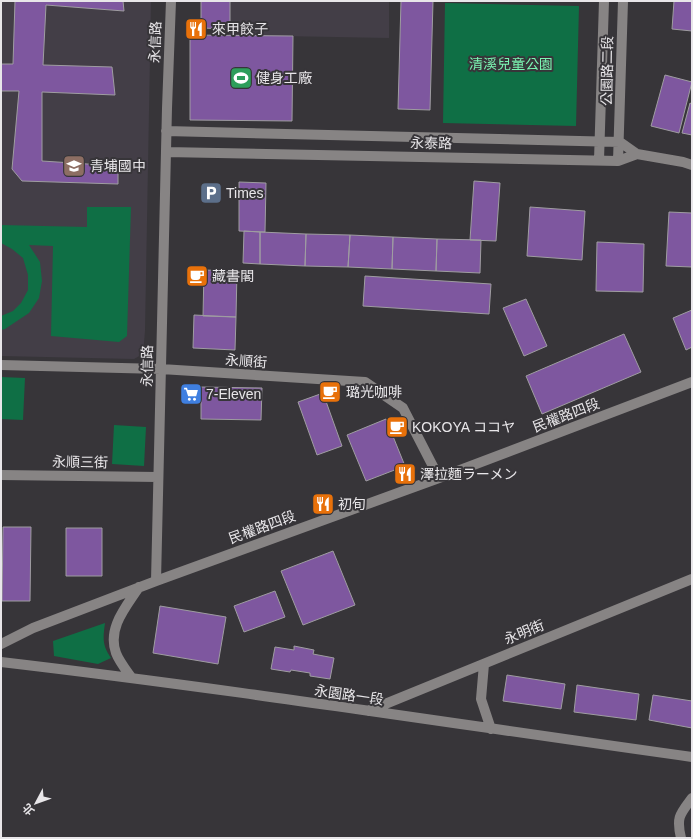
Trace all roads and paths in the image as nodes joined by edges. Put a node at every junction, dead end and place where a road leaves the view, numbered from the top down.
1 (171, 1) edge
2 (604, 1) edge
3 (623, 1) edge
4 (166, 131) junction
5 (600, 142) junction
6 (620, 142) junction
7 (166, 152) junction
8 (637, 154) junction
9 (599, 160) junction
10 (618, 161) junction
11 (692, 165) edge
12 (1, 365) edge
13 (161, 369) junction
14 (692, 382) edge
15 (1, 475) edge
16 (158, 477) junction
17 (439, 478) junction
18 (692, 579) edge
19 (156, 581) junction
20 (140, 587) junction
21 (1, 644) edge
22 (1, 662) edge
23 (484, 664) junction
24 (131, 677) junction
25 (367, 711) junction
26 (491, 729) junction
27 (692, 757) edge
28 (692, 798) edge
29 (681, 838) edge

1 - 4 street, 永信路
2 - 5 street, 公園路二段
3 - 6 street, 公園路二段
4 - 5 street, 永泰路
4 - 7 street, 永信路
5 - 6 street, 永泰路
5 - 9 street, 公園路二段
6 - 8 street
6 - 10 street, 公園路二段
7 - 9 street, 永泰路
7 - 13 street, 永信路
8 - 10 street, 永泰路
8 - 11 street
9 - 10 street, 永泰路
12 - 13 street, 永順街
13 - 16 street, 永信路
13 - 17 street, 永順街
14 - 17 street, 民權路四段
15 - 16 street, 永順三街
16 - 19 street, 永信路
17 - 19 street, 民權路四段
18 - 23 street, 永明街
19 - 20 street, 民權路四段
20 - 21 street, 民權路四段
20 - 24 street
22 - 24 street, 永園路一段
23 - 25 street, 永明街
23 - 26 street
24 - 25 street, 永園路一段
25 - 26 street, 永園路一段
26 - 27 street, 永園路一段
28 - 29 street

